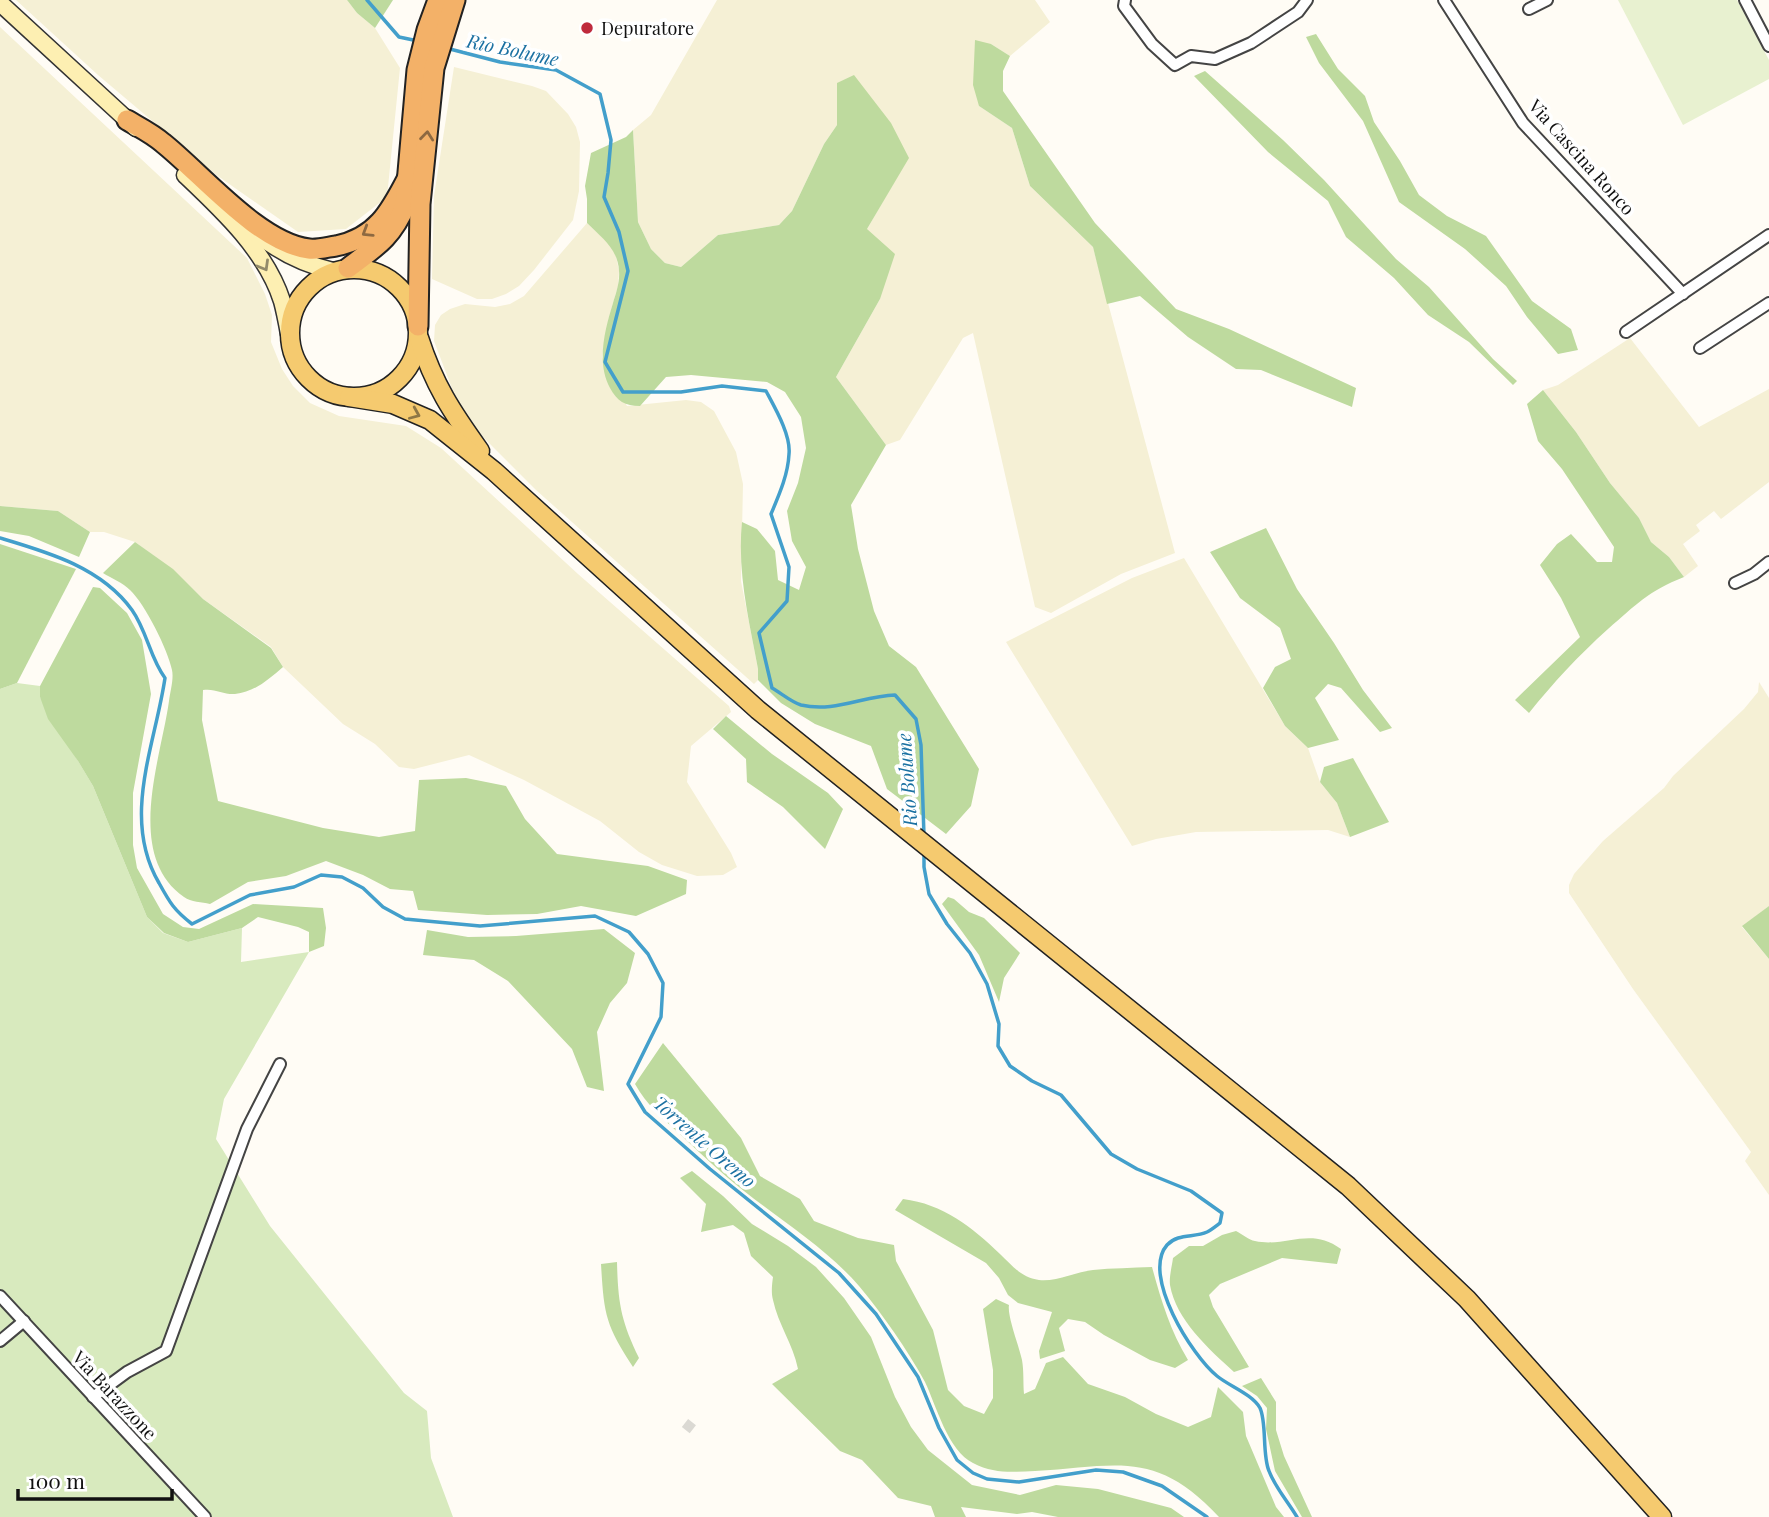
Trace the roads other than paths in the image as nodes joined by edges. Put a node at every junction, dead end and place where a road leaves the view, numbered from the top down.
1 (438, 0) edge
2 (455, 0) edge
3 (1125, 0) edge
4 (1307, 0) edge
5 (1444, 0) edge
6 (1547, 0) edge
7 (1745, 0) edge
8 (0, 3) edge
9 (1530, 9) dead end
10 (436, 31) junction
11 (1769, 46) edge
12 (425, 69) junction
13 (127, 120) junction
14 (188, 177) junction
15 (407, 179) junction
16 (1769, 235) edge
17 (340, 270) junction
18 (1683, 293) junction
19 (1769, 303) edge
20 (418, 331) junction
21 (1626, 332) dead end
22 (289, 334) junction
23 (1700, 348) dead end
24 (349, 397) junction
25 (494, 471) junction
26 (1769, 562) edge
27 (1735, 583) dead end
28 (280, 1064) dead end
29 (0, 1296) edge
30 (24, 1321) junction
31 (0, 1341) edge
32 (93, 1397) junction
33 (205, 1517) edge
34 (1662, 1517) edge

1 - 10 highway
2 - 10 highway
3 - 4 street
5 - 18 street, Via Cascina Ronco
6 - 9 street
7 - 11 street
8 - 13 main road
10 - 12 highway
12 - 15 highway
20 -> 12 highway
13 - 14 main road
15 -> 13 highway
14 - 17 main road
14 -> 22 main road
15 - 17 highway
16 - 18 street
17 - 20 main road
17 - 22 main road
18 - 21 street
19 - 23 street
20 - 24 main road
20 - 25 main road
22 - 24 main road
24 -> 25 main road
25 - 34 main road
26 - 27 street
28 - 32 street
29 - 30 street, Via Barazzone
30 - 31 street
30 - 32 street, Via Barazzone
32 - 33 street, Via Barazzone

